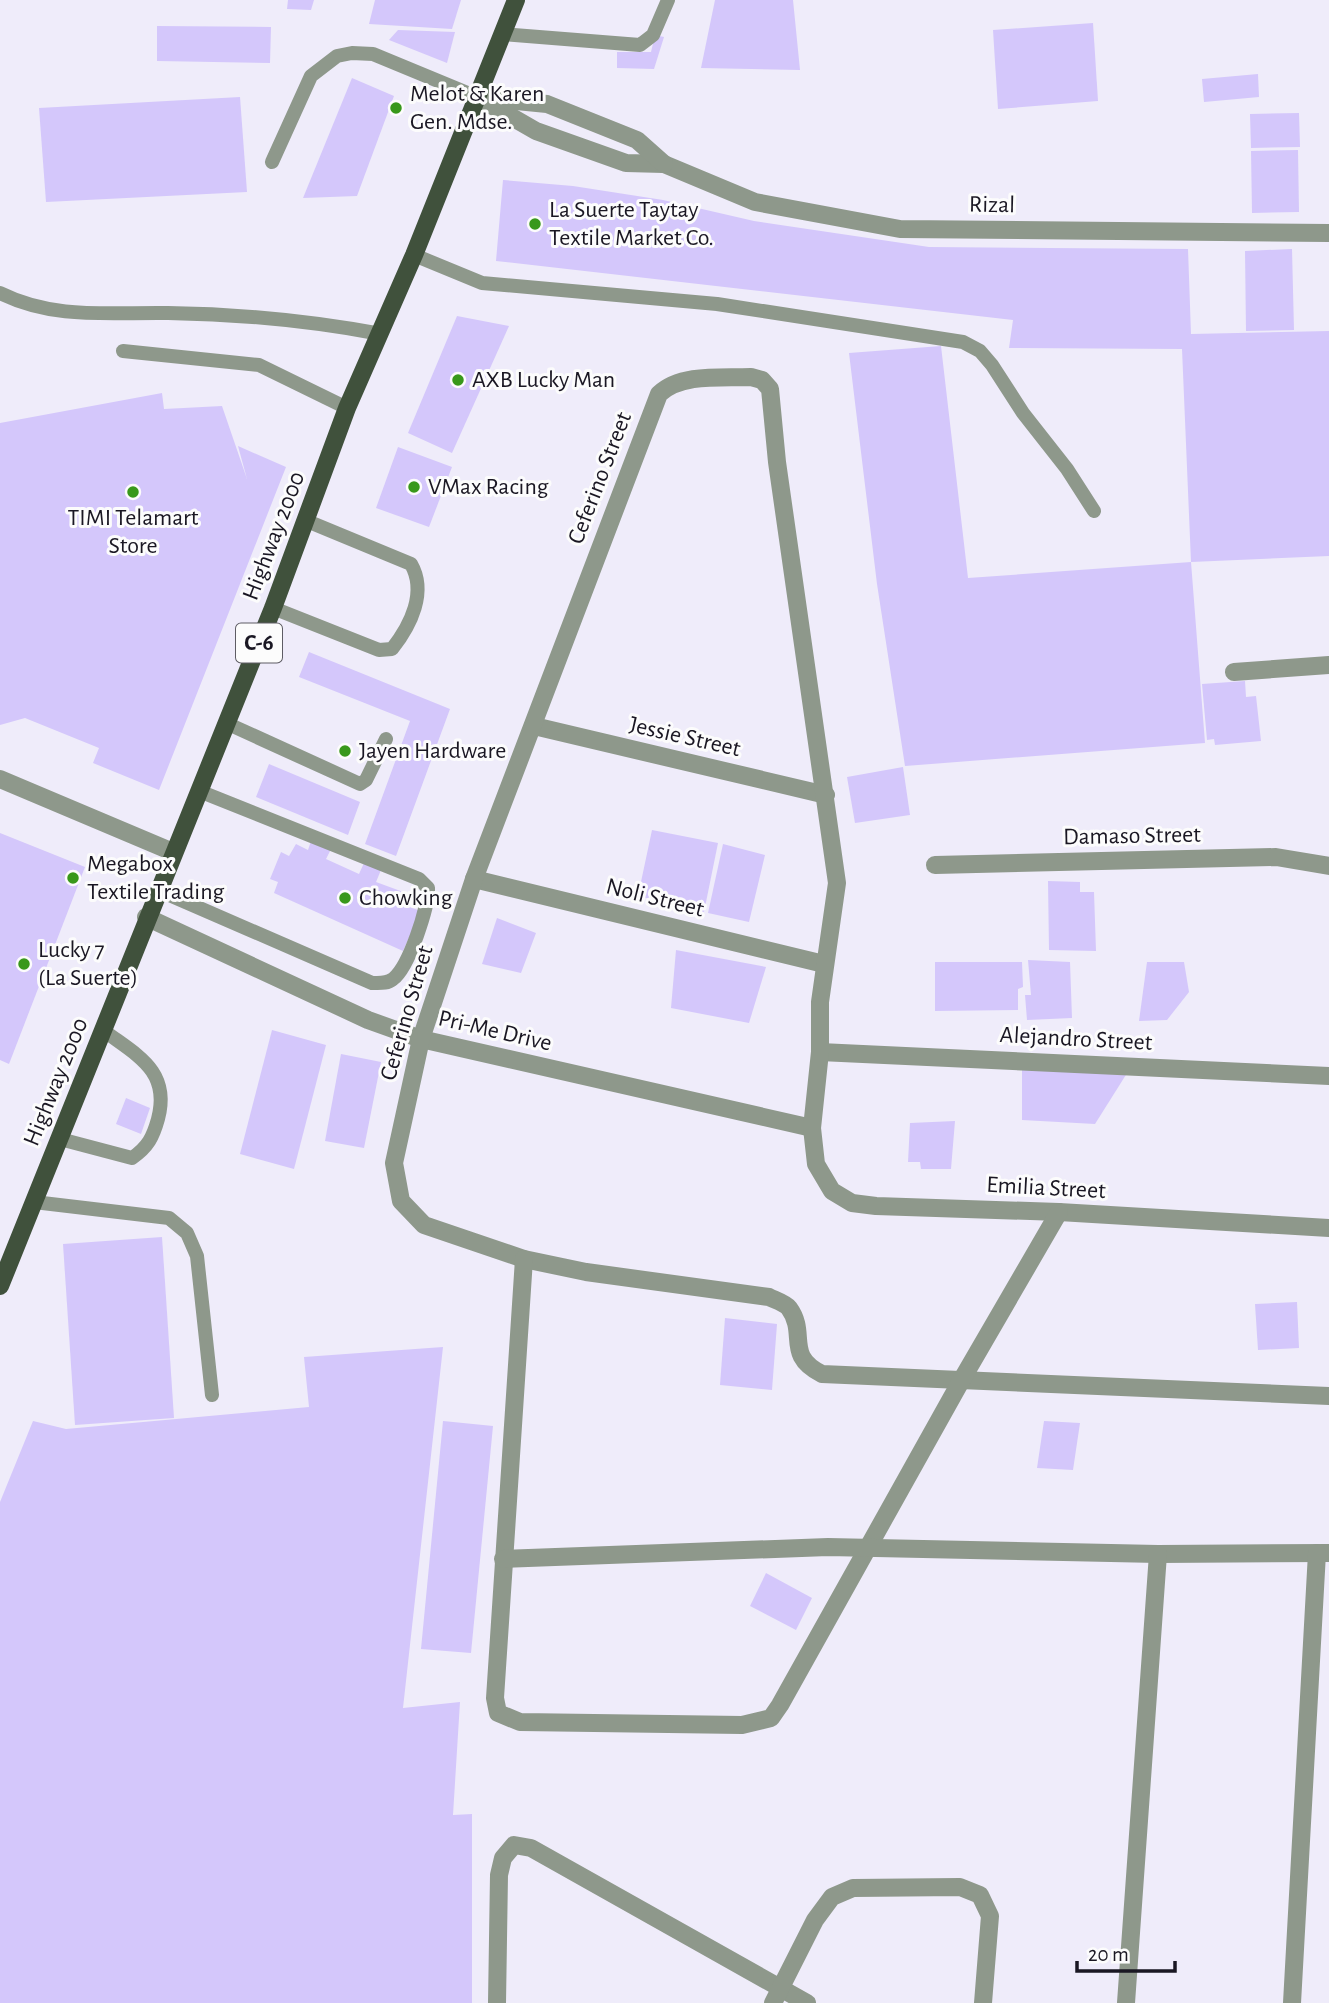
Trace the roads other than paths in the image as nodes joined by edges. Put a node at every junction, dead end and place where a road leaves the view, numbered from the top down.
1 (516, 0) edge
2 (668, 0) edge
3 (503, 34) junction
4 (477, 97) junction
5 (272, 162) dead end
6 (664, 164) junction
7 (1329, 233) edge
8 (414, 255) junction
9 (0, 293) edge
10 (381, 334) junction
11 (123, 352) dead end
12 (348, 408) junction
13 (1094, 511) dead end
14 (307, 521) junction
15 (273, 608) junction
16 (1329, 665) edge
17 (1234, 672) dead end
18 (226, 723) junction
19 (534, 726) junction
20 (386, 738) dead end
21 (0, 779) edge
22 (198, 791) junction
23 (825, 795) junction
24 (173, 852) junction
25 (934, 865) dead end
26 (1329, 866) edge
27 (474, 879) junction
28 (158, 890) junction
29 (146, 917) junction
30 (824, 964) junction
31 (103, 1030) junction
32 (421, 1040) junction
33 (820, 1052) junction
34 (1329, 1076) edge
35 (811, 1128) junction
36 (60, 1139) junction
37 (34, 1202) junction
38 (1059, 1212) junction
39 (1329, 1228) edge
40 (524, 1259) junction
41 (0, 1286) edge
42 (961, 1381) junction
43 (212, 1395) dead end
44 (1329, 1396) edge
45 (866, 1548) junction
46 (1323, 1553) edge
47 (1158, 1554) junction
48 (503, 1559) junction
49 (777, 1996) edge
50 (497, 2003) edge
51 (807, 2003) edge
52 (983, 2003) edge
53 (1126, 2003) edge
54 (1292, 2003) edge

1 - 3 main road, Highway 2000 / C-6
2 - 3 lane
3 - 4 main road, Highway 2000 / C-6
4 - 5 lane
4 - 6 street, Rizal
4 - 6 street, Rizal
4 - 8 main road, Highway 2000 / C-6
6 - 7 street, Rizal
8 - 10 main road, Highway 2000 / C-6
8 - 13 lane
9 - 10 lane
10 - 12 main road, Highway 2000 / C-6
11 - 12 lane
12 - 14 main road, Highway 2000 / C-6
14 - 15 main road, Highway 2000 / C-6
14 - 15 lane
15 - 18 main road, Highway 2000 / C-6
16 - 17 street
18 - 20 lane
18 - 22 main road, Highway 2000 / C-6
19 - 23 street, Jessie Street
19 - 23 street, Ceferino Street
19 - 27 street, Ceferino Street
21 - 24 street
22 - 24 main road, Highway 2000 / C-6
22 - 28 lane
23 - 30 street, Ceferino Street
24 - 28 main road, Highway 2000 / C-6
25 - 26 street, Damaso Street
27 - 30 street, Noli Street
27 - 32 street, Ceferino Street
28 - 29 main road, Highway 2000 / C-6
29 - 31 main road, Highway 2000 / C-6
29 - 32 street, Pri-Me Drive
30 - 33 street, Ceferino Street
31 - 36 main road, Highway 2000 / C-6
31 - 36 lane
32 - 35 street, Pri-Me Drive
32 - 40 street, Ceferino Street
33 - 34 street, Alejandro Street
33 - 35 street, Ceferino Street
35 - 38 street, Emilia Street
36 - 37 main road, Highway 2000 / C-6
37 - 41 main road, Highway 2000 / C-6
37 - 43 lane
38 - 39 street, Emilia Street
38 - 42 street
40 - 42 street
40 - 48 street
42 - 44 street
42 - 45 street
45 - 47 street
45 - 48 street
45 - 48 street
46 - 47 street
46 - 54 street
47 - 53 street
49 - 50 street
49 - 51 street
49 - 52 street

